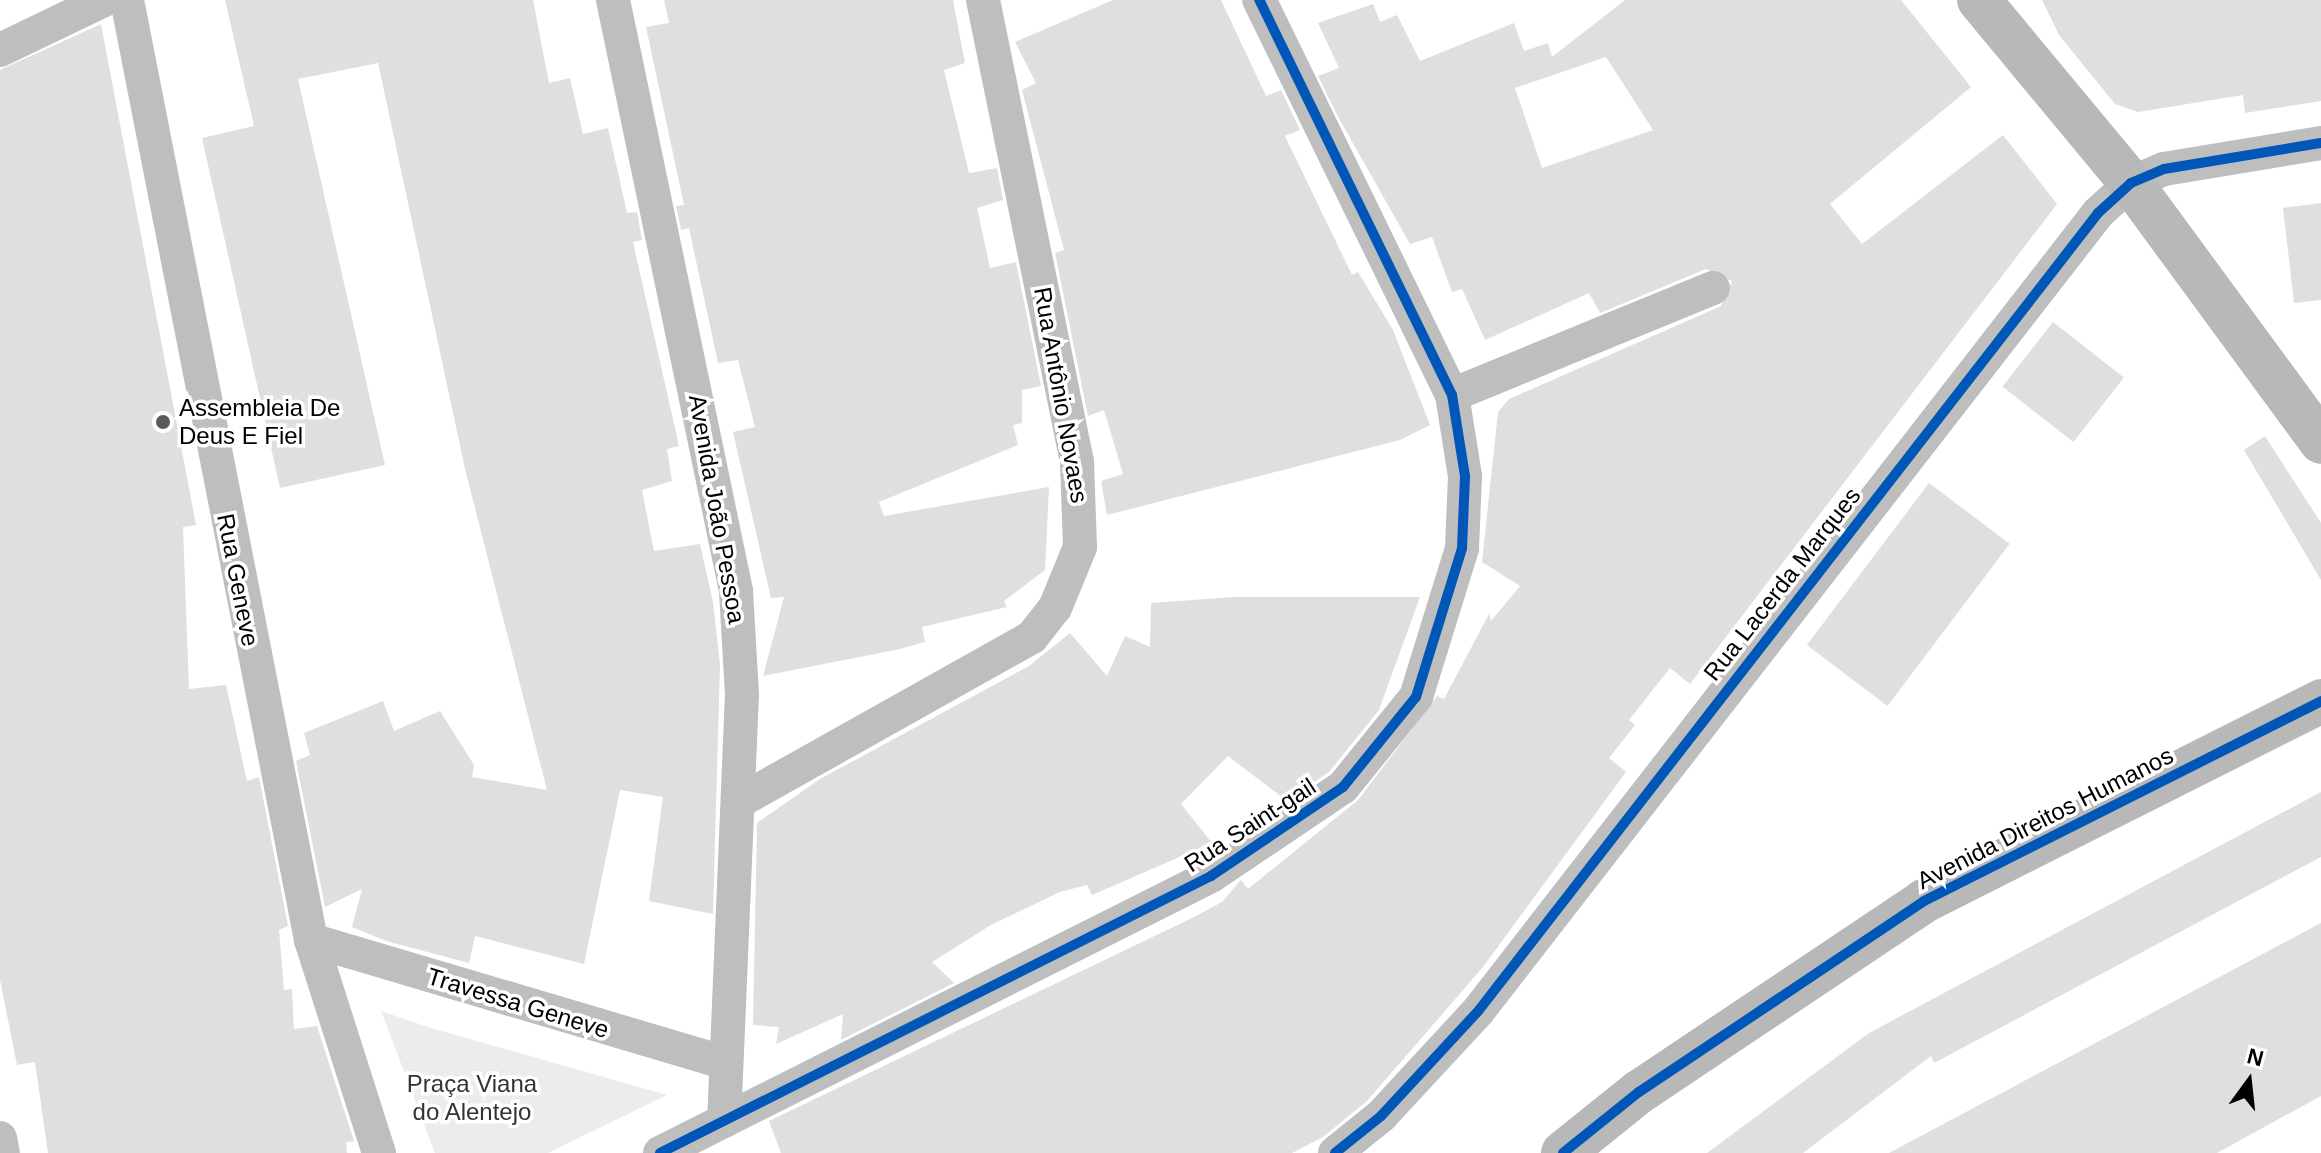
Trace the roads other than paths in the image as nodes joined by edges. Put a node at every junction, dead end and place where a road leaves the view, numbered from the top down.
1 (104, 0) edge
2 (127, 0) edge
3 (613, 0) edge
4 (983, 0) edge
5 (1259, 0) edge
6 (1979, 0) edge
7 (0, 50) edge
8 (2321, 143) edge
9 (2131, 183) junction
10 (1713, 288) dead end
11 (1452, 395) junction
12 (2321, 442) edge
13 (2321, 701) edge
14 (738, 802) junction
15 (311, 940) junction
16 (725, 1063) junction
17 (724, 1121) junction
18 (0, 1138) edge
19 (3, 1153) edge
20 (379, 1153) edge
21 (660, 1153) edge
22 (1335, 1153) edge
23 (1563, 1153) edge

1 - 7 street
2 - 15 street, Rua Geneve
3 - 14 street, Avenida João Pessoa
4 - 14 street, Rua Antônio Novaes
5 - 11 street, Rua Saint-gail
6 - 9 main road
8 - 9 street, Rua Lacerda Marques
9 - 12 main road
9 - 22 street, Rua Lacerda Marques
10 - 11 street
11 - 17 street, Rua Saint-gail
13 - 23 main road, Avenida Direitos Humanos
14 - 16 street, Avenida João Pessoa
15 - 16 street, Travessa Geneve
15 - 20 street, Rua Geneve
16 - 17 street, Avenida João Pessoa
17 - 21 street, Rua Saint-gail
18 - 19 street

